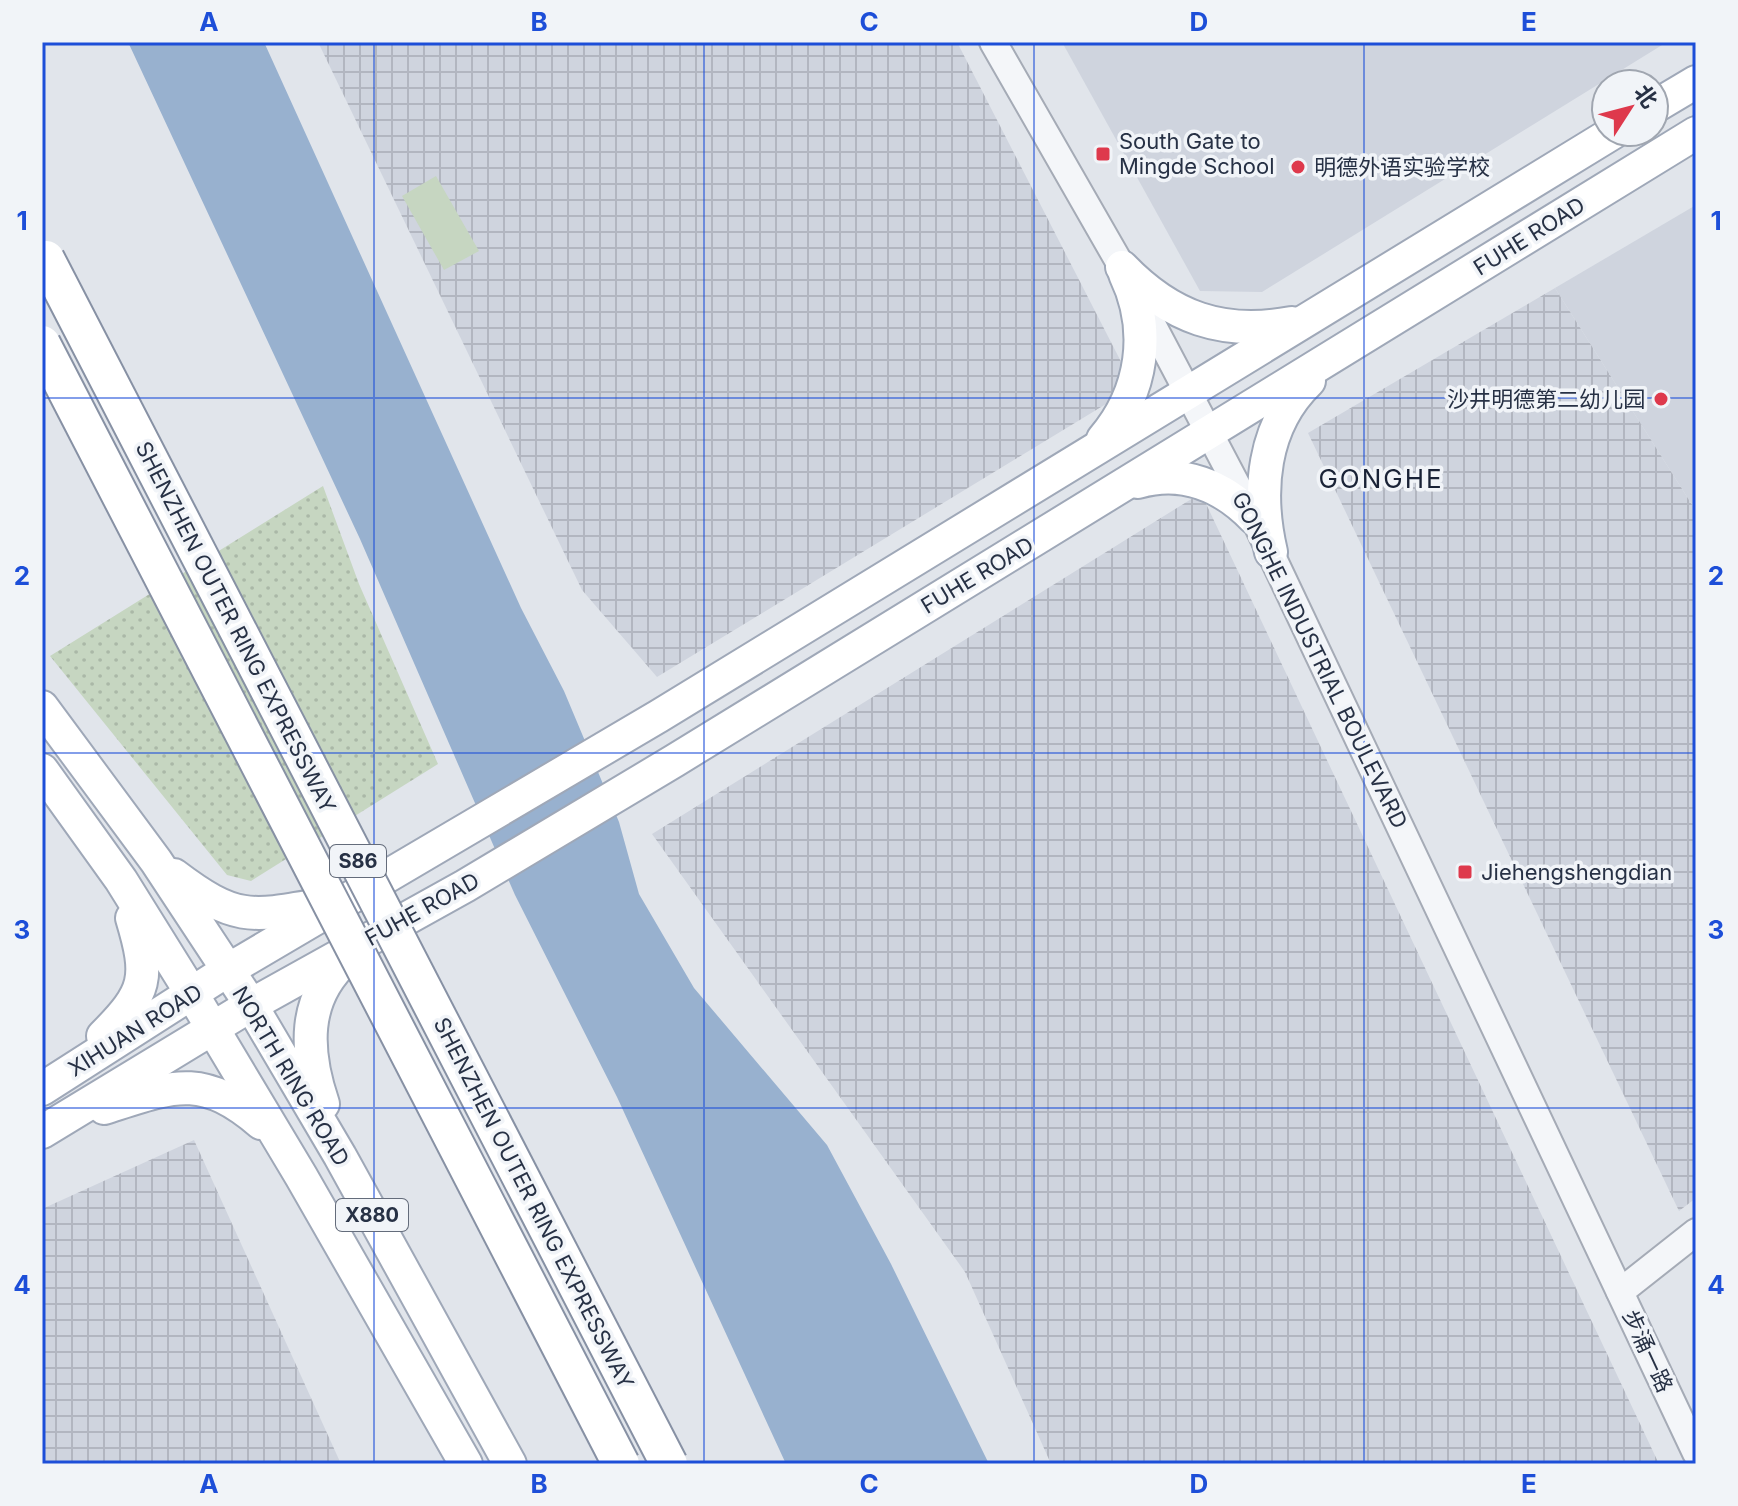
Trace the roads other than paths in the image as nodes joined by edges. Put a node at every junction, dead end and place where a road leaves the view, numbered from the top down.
1 (993, 42) edge
2 (1696, 82) edge
3 (1670, 97) edge
4 (1696, 133) edge
5 (1590, 147) edge
6 (46, 259) dead end
7 (1122, 267) junction
8 (1313, 316) junction
9 (42, 344) edge
10 (1336, 355) junction
11 (1188, 392) junction
12 (1210, 433) junction
13 (1090, 452) junction
14 (1113, 492) junction
15 (1254, 518) junction
16 (1271, 552) junction
17 (42, 707) edge
18 (42, 770) edge
19 (156, 861) junction
20 (121, 880) junction
21 (347, 900) junction
22 (367, 939) junction
23 (228, 970) junction
24 (192, 994) junction
25 (251, 1005) junction
26 (211, 1029) junction
27 (70, 1071) junction
28 (42, 1089) edge
29 (51, 1127) edge
30 (277, 1136) junction
31 (340, 1156) junction
32 (1696, 1232) edge
33 (1620, 1292) junction
34 (1696, 1453) edge
35 (466, 1464) edge
36 (510, 1464) edge
37 (621, 1464) edge
38 (669, 1464) edge

1 - 7 street, GONGHE INDUSTRIAL BOULEVARD
2 - 3 main road
4 - 10 main road, FUHE ROAD
5 - 8 main road, FUHE ROAD
6 - 38 highway, SHENZHEN OUTER RING EXPRESSWAY / S86, bridge
7 - 8 main road
7 - 11 street, GONGHE INDUSTRIAL BOULEVARD
7 - 13 main road
8 - 11 main road, FUHE ROAD
9 - 37 highway, SHENZHEN OUTER RING EXPRESSWAY / S86, bridge
10 - 12 main road, FUHE ROAD
10 - 16 main road
11 - 12 street, GONGHE INDUSTRIAL BOULEVARD
11 - 13 main road, FUHE ROAD
12 - 14 main road, FUHE ROAD
12 - 15 street, GONGHE INDUSTRIAL BOULEVARD
13 - 21 main road, FUHE ROAD
14 - 15 main road
14 - 22 main road, FUHE ROAD
15 - 16 street, GONGHE INDUSTRIAL BOULEVARD
16 - 33 street, GONGHE INDUSTRIAL BOULEVARD
17 - 19 main road, NORTH RING ROAD
18 - 20 main road, NORTH RING ROAD
19 - 21 main road
19 - 23 main road, NORTH RING ROAD
20 - 24 main road, NORTH RING ROAD
20 - 27 main road
21 - 23 main road, FUHE ROAD
22 - 25 main road, FUHE ROAD
22 - 31 main road
23 - 24 main road, XIHUAN ROAD
23 - 25 main road, NORTH RING ROAD / X880
24 - 26 main road, NORTH RING ROAD
24 - 27 main road, XIHUAN ROAD
25 - 26 main road, FUHE ROAD
25 - 31 main road, NORTH RING ROAD / X880
26 - 29 main road, FUHE ROAD
26 - 30 main road, NORTH RING ROAD / X880
27 - 28 main road, XIHUAN ROAD
29 - 30 main road
30 - 35 main road, NORTH RING ROAD / X880
31 - 36 main road, NORTH RING ROAD / X880
32 - 33 street
33 - 34 street, 步涌一路

